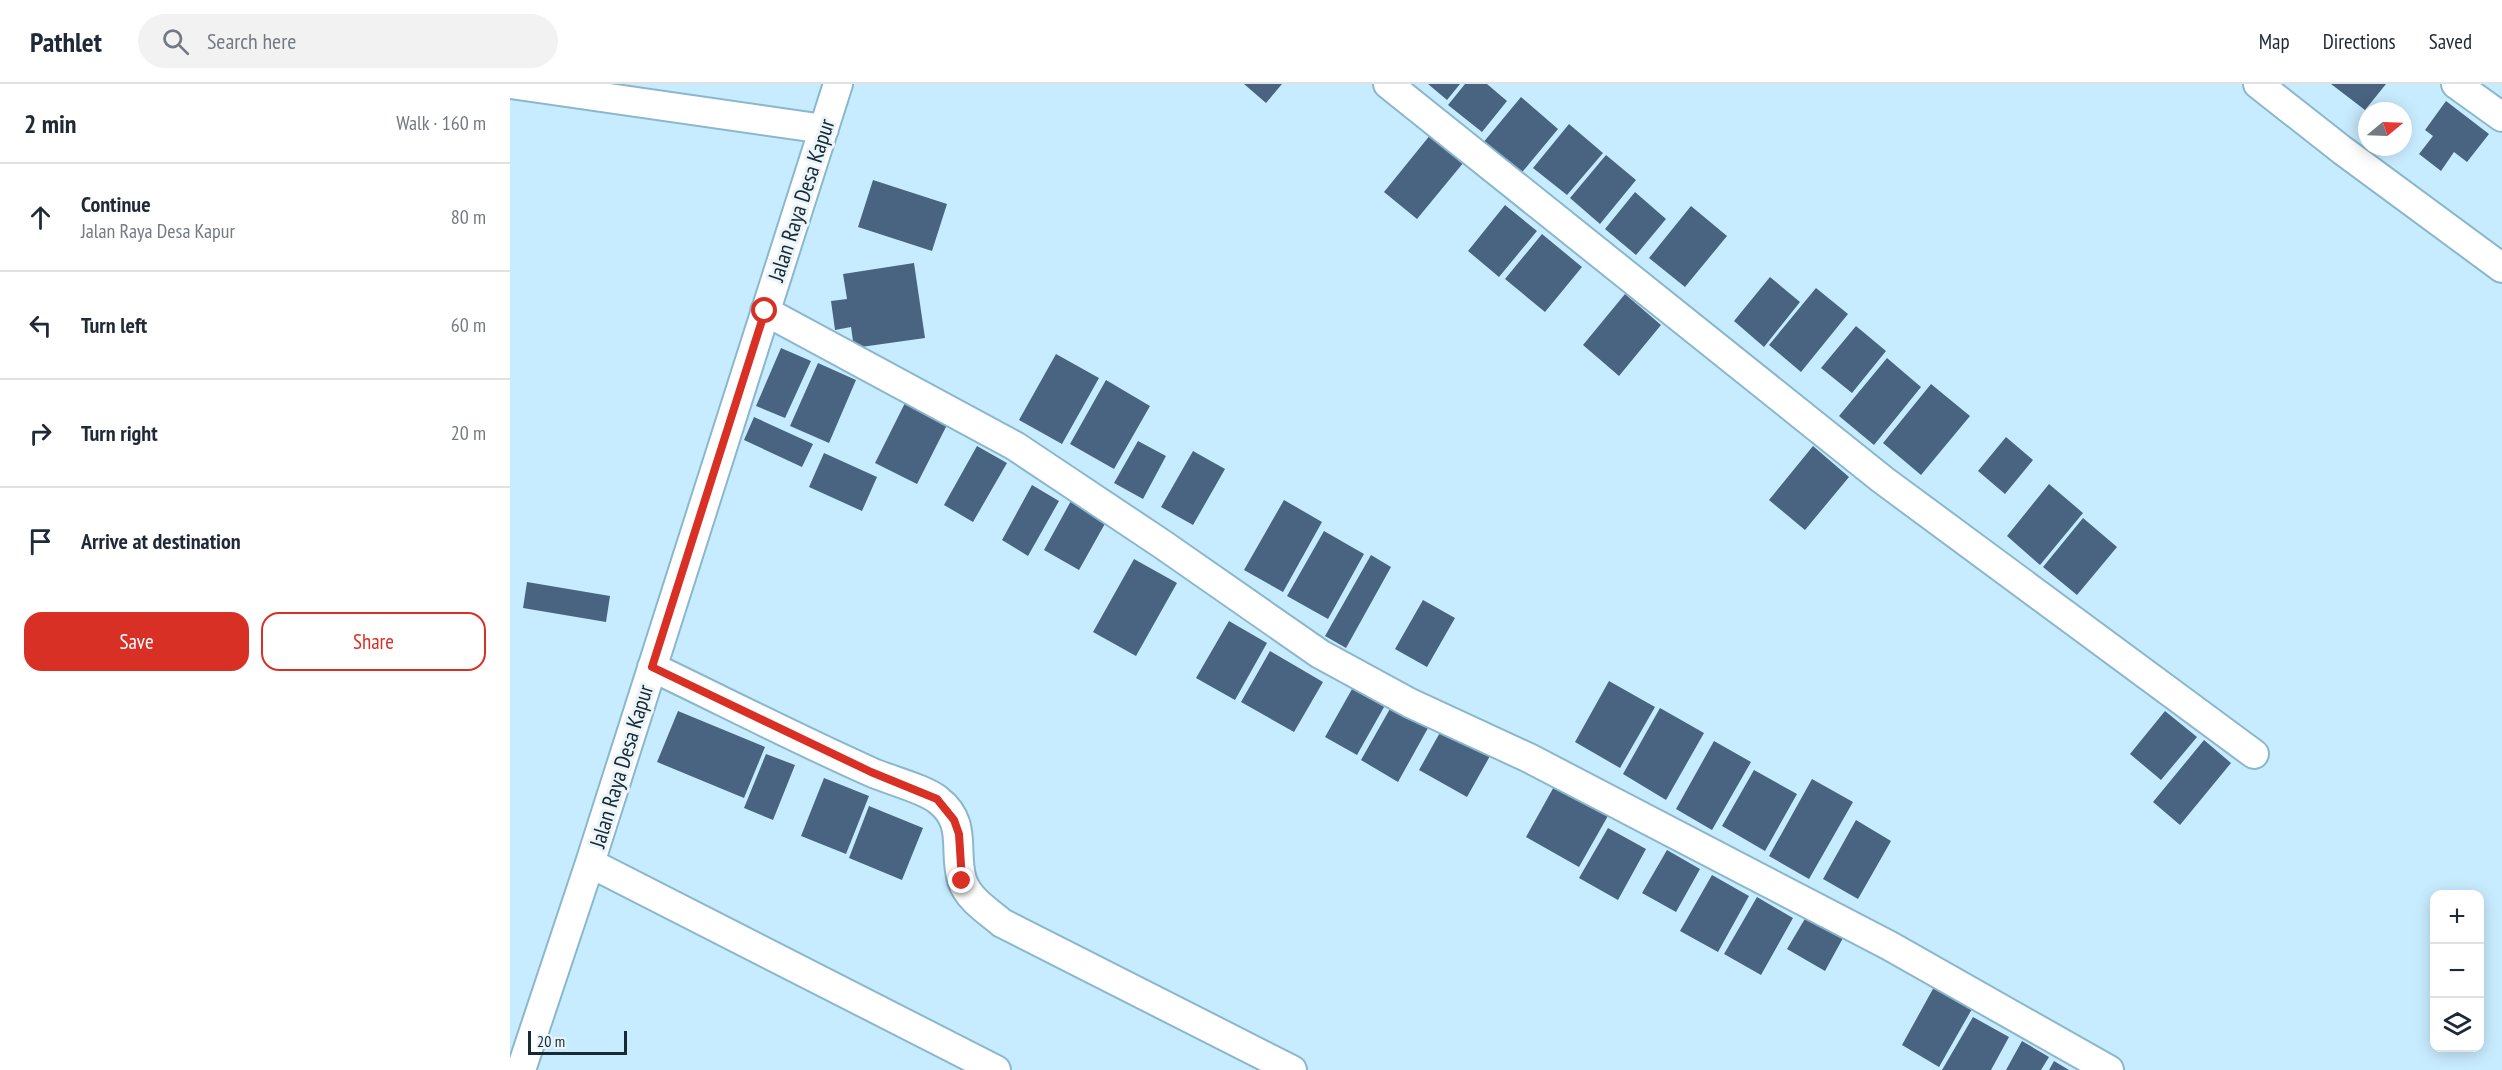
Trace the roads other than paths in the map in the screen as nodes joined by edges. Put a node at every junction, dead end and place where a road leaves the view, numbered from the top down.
1 (511, 84) edge
2 (838, 84) edge
3 (1388, 84) edge
4 (2258, 84) edge
5 (2456, 84) edge
6 (2502, 117) edge
7 (824, 129) junction
8 (2502, 268) edge
9 (765, 311) junction
10 (652, 667) junction
11 (2254, 754) dead end
12 (590, 863) junction
13 (521, 1070) edge
14 (996, 1070) edge
15 (1292, 1070) edge
16 (2109, 1070) edge

1 - 7 street
2 - 7 street, Jalan Raya Desa Kapur
3 - 11 street
4 - 8 street
5 - 6 street
7 - 9 street, Jalan Raya Desa Kapur
9 - 10 street, Jalan Raya Desa Kapur
9 - 16 street
10 - 12 street, Jalan Raya Desa Kapur
10 - 15 street
12 - 13 street, Jalan Raya Desa Kapur
12 - 14 street

